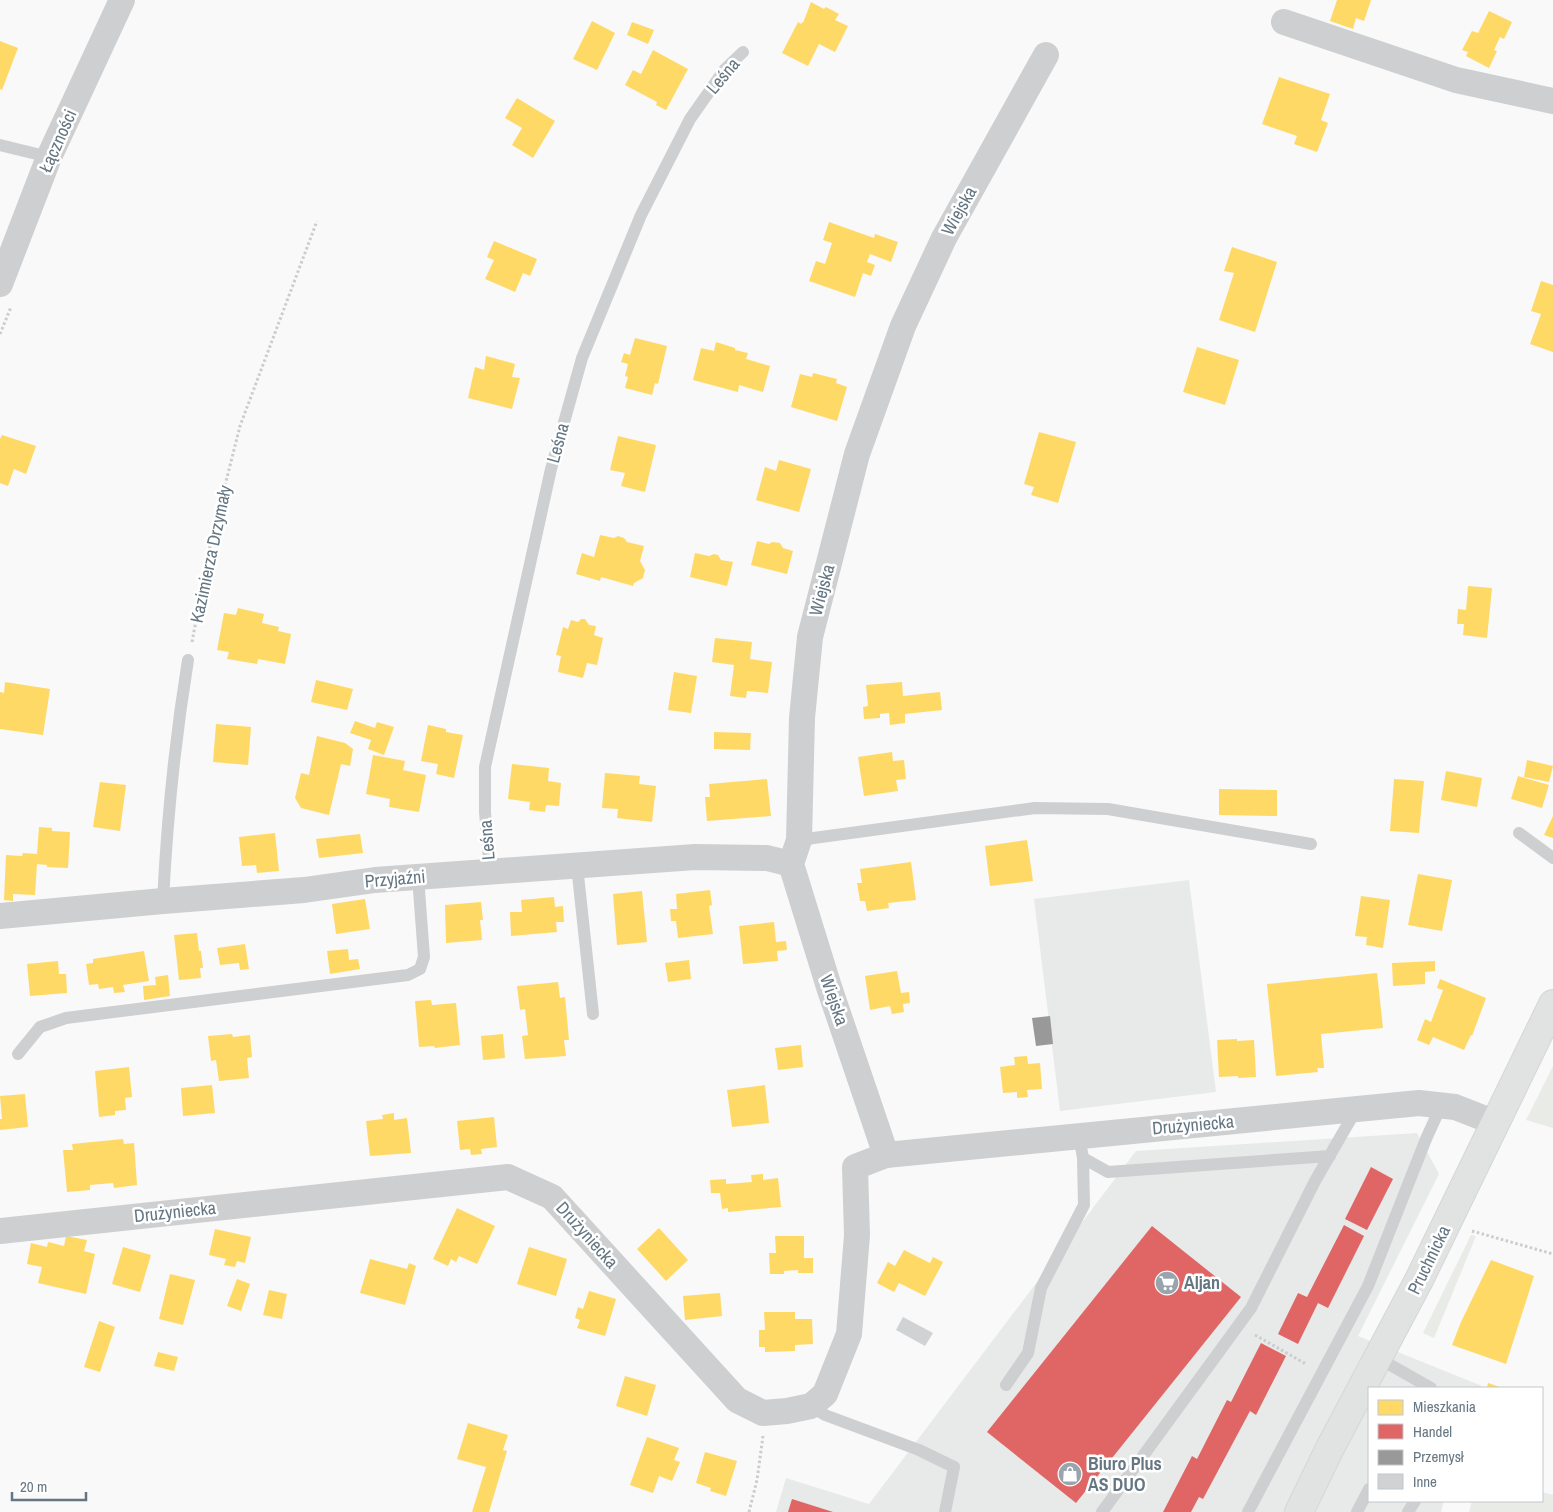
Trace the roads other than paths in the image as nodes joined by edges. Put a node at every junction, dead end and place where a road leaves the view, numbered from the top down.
1 (122, 0) edge
2 (1284, 22) dead end
3 (743, 52) dead end
4 (1046, 55) dead end
5 (1553, 101) edge
6 (0, 145) edge
7 (49, 158) junction
8 (0, 284) edge
9 (188, 660) road end
10 (1520, 833) dead end
11 (1310, 844) dead end
12 (795, 852) junction
13 (1553, 858) edge
14 (577, 866) junction
15 (490, 872) junction
16 (418, 877) junction
17 (163, 900) junction
18 (0, 916) edge
19 (1553, 1004) edge
20 (593, 1014) dead end
21 (18, 1054) dead end
22 (1441, 1106) junction
23 (1356, 1110) junction
24 (1496, 1123) junction
25 (1081, 1147) junction
26 (886, 1155) junction
27 (1330, 1156) junction
28 (0, 1231) edge
29 (1378, 1358) junction
30 (1006, 1385) dead end
31 (1429, 1387) edge
32 (811, 1406) junction
33 (1368, 1492) edge
34 (945, 1512) edge
35 (1102, 1512) edge
36 (1248, 1512) edge
37 (1299, 1512) edge
38 (1357, 1512) edge

1 - 7 street, Łączności
2 - 5 street
3 - 15 lane, Leśna
4 - 12 street, Wiejska
6 - 7 lane
7 - 8 street, Łączności
9 - 17 lane
10 - 13 lane
11 - 12 lane
12 - 14 street, Przyjaźni
12 - 26 street, Wiejska
14 - 15 street, Przyjaźni
14 - 20 lane
15 - 16 street, Przyjaźni
16 - 17 street, Przyjaźni
16 - 21 lane
17 - 18 street, Przyjaźni
19 - 24 main road, Pruchnicka
22 - 23 street, Drużyniecka
22 - 24 street, Drużyniecka
22 - 36 lane
23 - 25 street, Drużyniecka
23 - 27 lane
24 - 29 main road, Pruchnicka
25 - 26 street, Drużyniecka
25 - 27 lane
25 - 30 lane
26 - 32 street, Drużyniecka
27 - 35 lane
28 - 32 street, Drużyniecka
29 - 31 lane
29 - 37 main road, Pruchnicka
32 - 34 lane
33 - 38 lane

